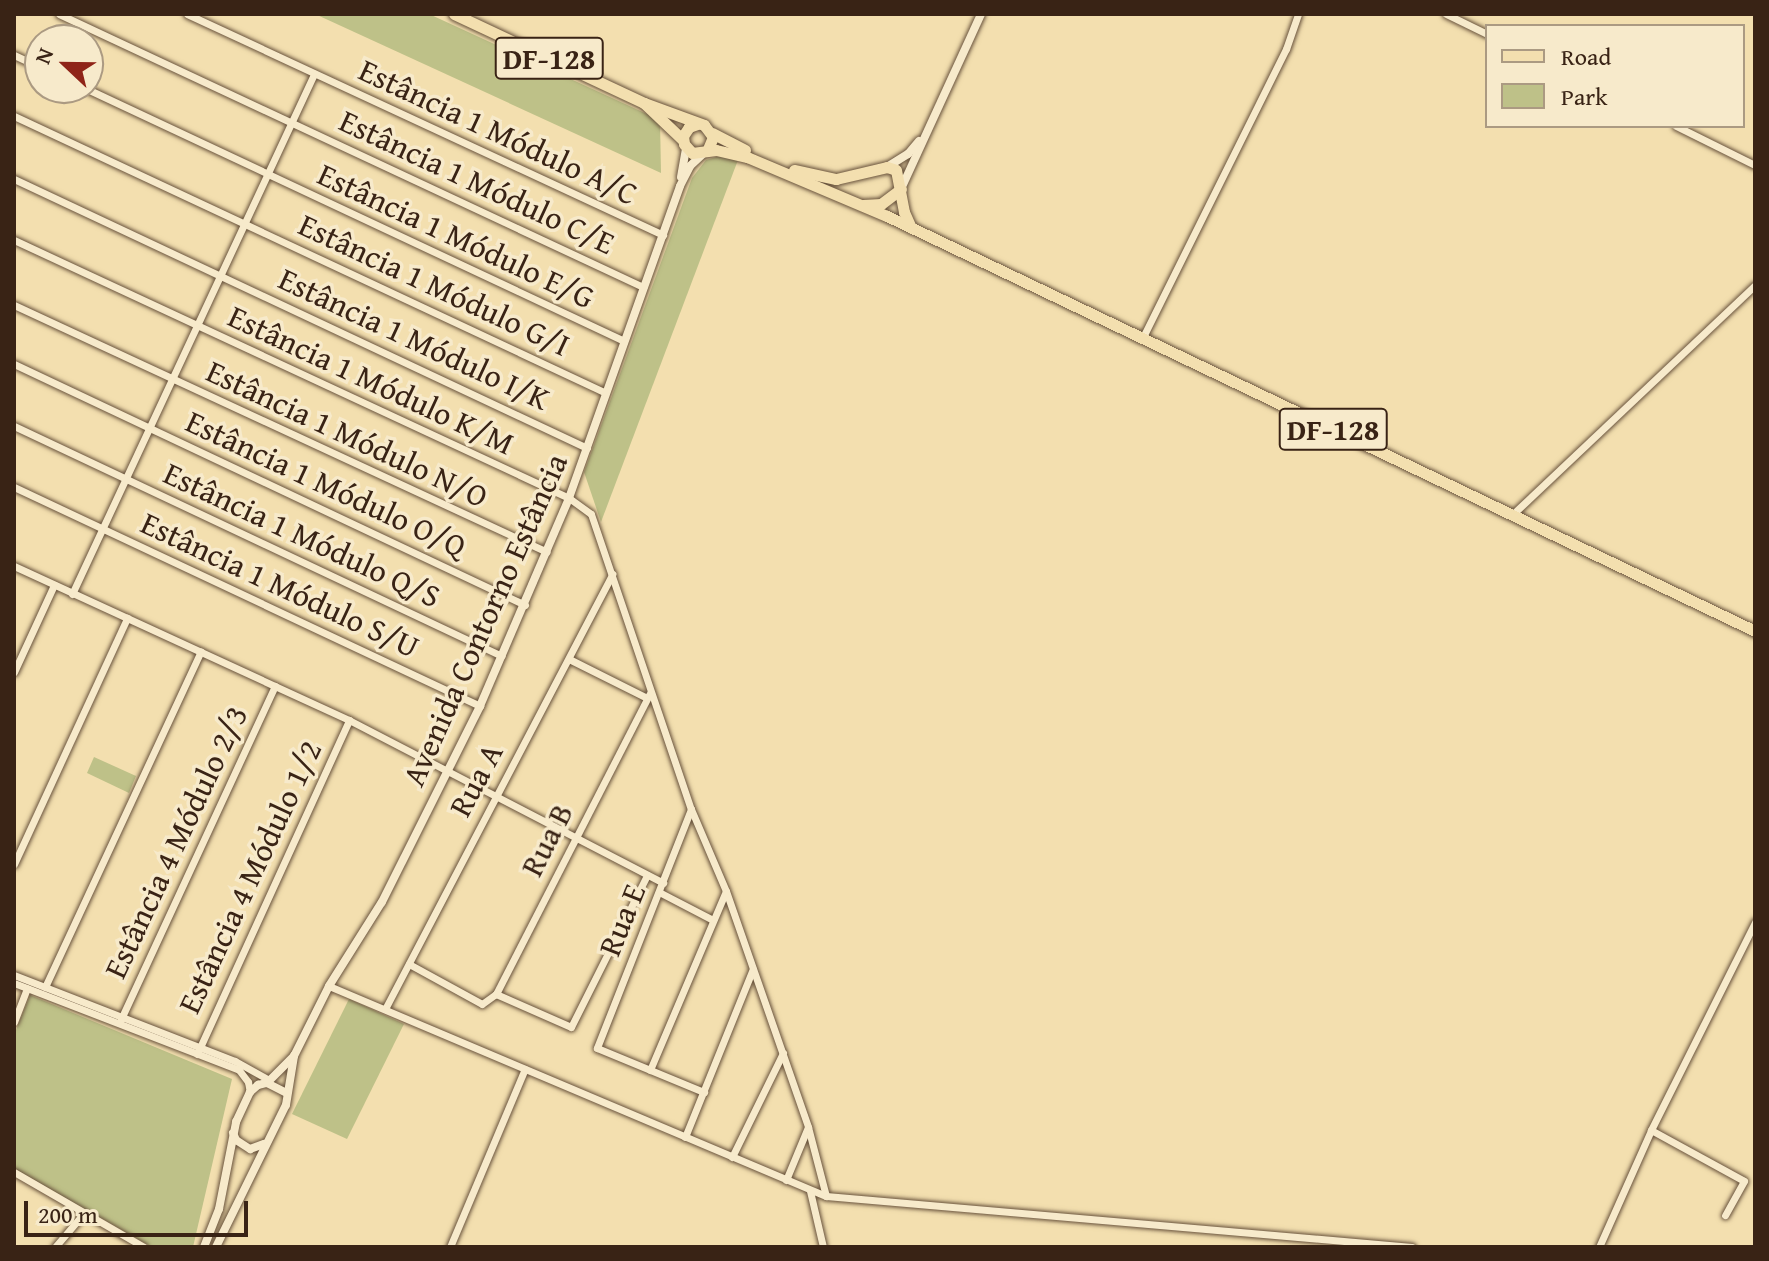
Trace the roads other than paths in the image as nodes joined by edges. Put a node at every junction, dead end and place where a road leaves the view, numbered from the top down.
1 (59, 14) edge
2 (187, 14) edge
3 (454, 14) edge
4 (981, 14) edge
5 (1298, 14) edge
6 (1446, 14) edge
7 (1485, 33) edge
8 (314, 74) junction
9 (104, 97) edge
10 (644, 103) junction
11 (14, 116) edge
12 (291, 122) junction
13 (697, 124) junction
14 (1680, 128) edge
15 (926, 131) junction
16 (712, 133) junction
17 (685, 144) junction
18 (706, 152) junction
19 (1755, 165) edge
20 (887, 167) junction
21 (268, 174) junction
22 (852, 178) junction
23 (14, 179) edge
24 (680, 186) junction
25 (901, 189) junction
26 (851, 202) junction
27 (244, 222) junction
28 (912, 228) junction
29 (663, 235) junction
30 (14, 240) edge
31 (220, 274) junction
32 (1755, 285) edge
33 (643, 287) junction
34 (14, 305) edge
35 (196, 325) junction
36 (1142, 339) junction
37 (624, 341) junction
38 (14, 364) edge
39 (170, 379) junction
40 (604, 392) junction
41 (14, 426) edge
42 (149, 427) junction
43 (587, 448) junction
44 (126, 478) junction
45 (14, 487) edge
46 (569, 498) junction
47 (1513, 514) junction
48 (103, 528) junction
49 (547, 552) junction
50 (14, 566) edge
51 (612, 574) junction
52 (54, 585) junction
53 (72, 594) junction
54 (525, 605) junction
55 (127, 618) junction
56 (1755, 631) edge
57 (201, 651) junction
58 (502, 656) junction
59 (569, 659) junction
60 (14, 672) edge
61 (275, 686) junction
62 (649, 696) junction
63 (480, 706) junction
64 (349, 720) junction
65 (448, 770) junction
66 (495, 793) junction
67 (691, 809) junction
68 (575, 835) junction
69 (14, 864) edge
70 (647, 875) junction
71 (663, 883) junction
72 (726, 891) junction
73 (659, 892) junction
74 (713, 920) junction
75 (1755, 922) edge
76 (409, 964) junction
77 (753, 969) junction
78 (14, 975) edge
79 (14, 983) edge
80 (329, 986) junction
81 (45, 987) junction
82 (27, 988) junction
83 (496, 994) junction
84 (385, 1009) junction
85 (121, 1019) junction
86 (14, 1022) edge
87 (198, 1050) junction
88 (783, 1053) junction
89 (294, 1056) junction
90 (525, 1069) junction
91 (650, 1070) junction
92 (267, 1083) junction
93 (250, 1092) junction
94 (704, 1092) junction
95 (287, 1093) junction
96 (808, 1127) junction
97 (1651, 1130) junction
98 (233, 1132) junction
99 (685, 1137) junction
100 (264, 1144) junction
101 (732, 1157) junction
102 (15, 1175) edge
103 (786, 1180) junction
104 (810, 1191) junction
105 (826, 1196) junction
106 (84, 1213) junction
107 (1725, 1215) dead end
108 (55, 1247) edge
109 (144, 1247) edge
110 (204, 1247) edge
111 (216, 1247) edge
112 (450, 1247) edge
113 (823, 1247) edge
114 (1412, 1247) edge
115 (1599, 1247) edge

1 - 12 street, Estância 1 Módulo C/E
2 - 8 street, Estância 1 Módulo A/C
3 - 10 main road, DF-128 / DF-128
4 - 15 street
5 - 36 street
6 - 7 street
8 - 12 street
8 - 29 street, Estância 1 Módulo A/C
9 - 21 street, Estância 1 Módulo E/G
10 - 13 main road, DF-128 / DF-128
10 - 17 main road, DF-128 / DF-128
11 - 27 street, Estância 1 Módulo G/I
12 - 21 street
12 - 33 street, Estância 1 Módulo C/E
13 - 16 main road, DF-128
13 - 17 main road
14 - 19 street
15 - 20 street
15 - 25 street
16 - 18 main road
16 - 22 main road, DF-128
17 - 18 main road, DF-128
17 - 24 street, Avenida Contorno Estância
18 - 24 street, Avenida Contorno Estância
18 - 26 main road, DF-128 / DF-128
20 - 22 main road, DF-128
20 - 25 main road
21 - 27 street
21 - 37 street, Estância 1 Módulo E/G
22 - 26 main road
23 - 31 street, Estância 1 Módulo I/K
24 - 29 street, Avenida Contorno Estância
25 - 26 main road
25 - 28 main road
26 - 28 main road, DF-128 / DF-128
27 - 31 street
27 - 40 street, Estância 1 Módulo G/I
28 - 36 main road, DF-128 / DF-128
29 - 33 street, Avenida Contorno Estância
30 - 35 street, Estância 1 Módulo K/M
31 - 35 street
31 - 43 street, Estância 1 Módulo I/K
32 - 47 street
33 - 37 street, Avenida Contorno Estância
34 - 39 street, Estância 1 Módulo N/O
35 - 39 street
35 - 46 street, Estância 1 Módulo K/M
36 - 47 main road, DF-128 / DF-128
37 - 40 street, Avenida Contorno Estância
38 - 42 street, Estância 1 Módulo O/Q
39 - 42 street
39 - 49 street, Estância 1 Módulo N/O
40 - 43 street, Avenida Contorno Estância
41 - 44 street, Estância 1 Módulo Q/S
42 - 44 street
42 - 54 street, Estância 1 Módulo O/Q
43 - 46 street, Avenida Contorno Estância
44 - 48 street
44 - 58 street, Estância 1 Módulo Q/S
45 - 48 street, Estância 1 Módulo S/U
46 - 49 street, Avenida Contorno Estância
46 - 51 street
47 - 56 main road, DF-128 / DF-128
48 - 53 street
48 - 63 street, Estância 1 Módulo S/U
49 - 54 street, Avenida Contorno Estância
50 - 52 street
51 - 59 street, Rua A
51 - 62 street
52 - 53 street
52 - 60 street
53 - 55 street
54 - 58 street, Avenida Contorno Estância
55 - 57 street
55 - 69 street
57 - 61 street
57 - 81 street
58 - 63 street, Avenida Contorno Estância
59 - 62 street
59 - 66 street, Rua A
61 - 64 street
61 - 85 street, Estância 4 Módulo 2/3
62 - 67 street
62 - 68 street, Rua B
63 - 65 street, Avenida Contorno Estância
64 - 65 street
64 - 87 street, Estância 4 Módulo 1/2
65 - 66 street
65 - 80 street, Avenida Contorno Estância
66 - 68 street
66 - 76 street, Rua A
67 - 71 street, Rua E
67 - 72 street
68 - 70 street
68 - 83 street, Rua B
70 - 71 street
70 - 83 street
71 - 73 street, Rua E
72 - 74 street
72 - 77 street
73 - 74 street
73 - 91 street, Rua E
74 - 91 street
75 - 97 street
76 - 83 street, Rua B
76 - 84 street, Rua A
77 - 88 street
77 - 94 street
78 - 81 street
79 - 82 street
80 - 84 street
80 - 89 street, Avenida Contorno Estância
81 - 82 street
81 - 85 street
82 - 86 street
82 - 87 street
84 - 90 street
85 - 87 street
87 - 92 street
87 - 93 street
88 - 96 street
88 - 101 street
89 - 92 street, Avenida Contorno Estância
89 - 95 street, Avenida Contorno Estância
90 - 99 street
90 - 112 street
91 - 94 street
92 - 93 street, Avenida Contorno Estância
92 - 95 street
93 - 98 street
94 - 99 street
95 - 100 street, Avenida Contorno Estância
96 - 103 street
96 - 105 street
97 - 107 street
97 - 115 street
98 - 100 street
98 - 110 street
99 - 101 street
100 - 111 street, Avenida Contorno Estância
101 - 103 street
102 - 106 street
103 - 104 street
104 - 105 street
104 - 113 street
105 - 114 street
106 - 108 street
106 - 109 street

